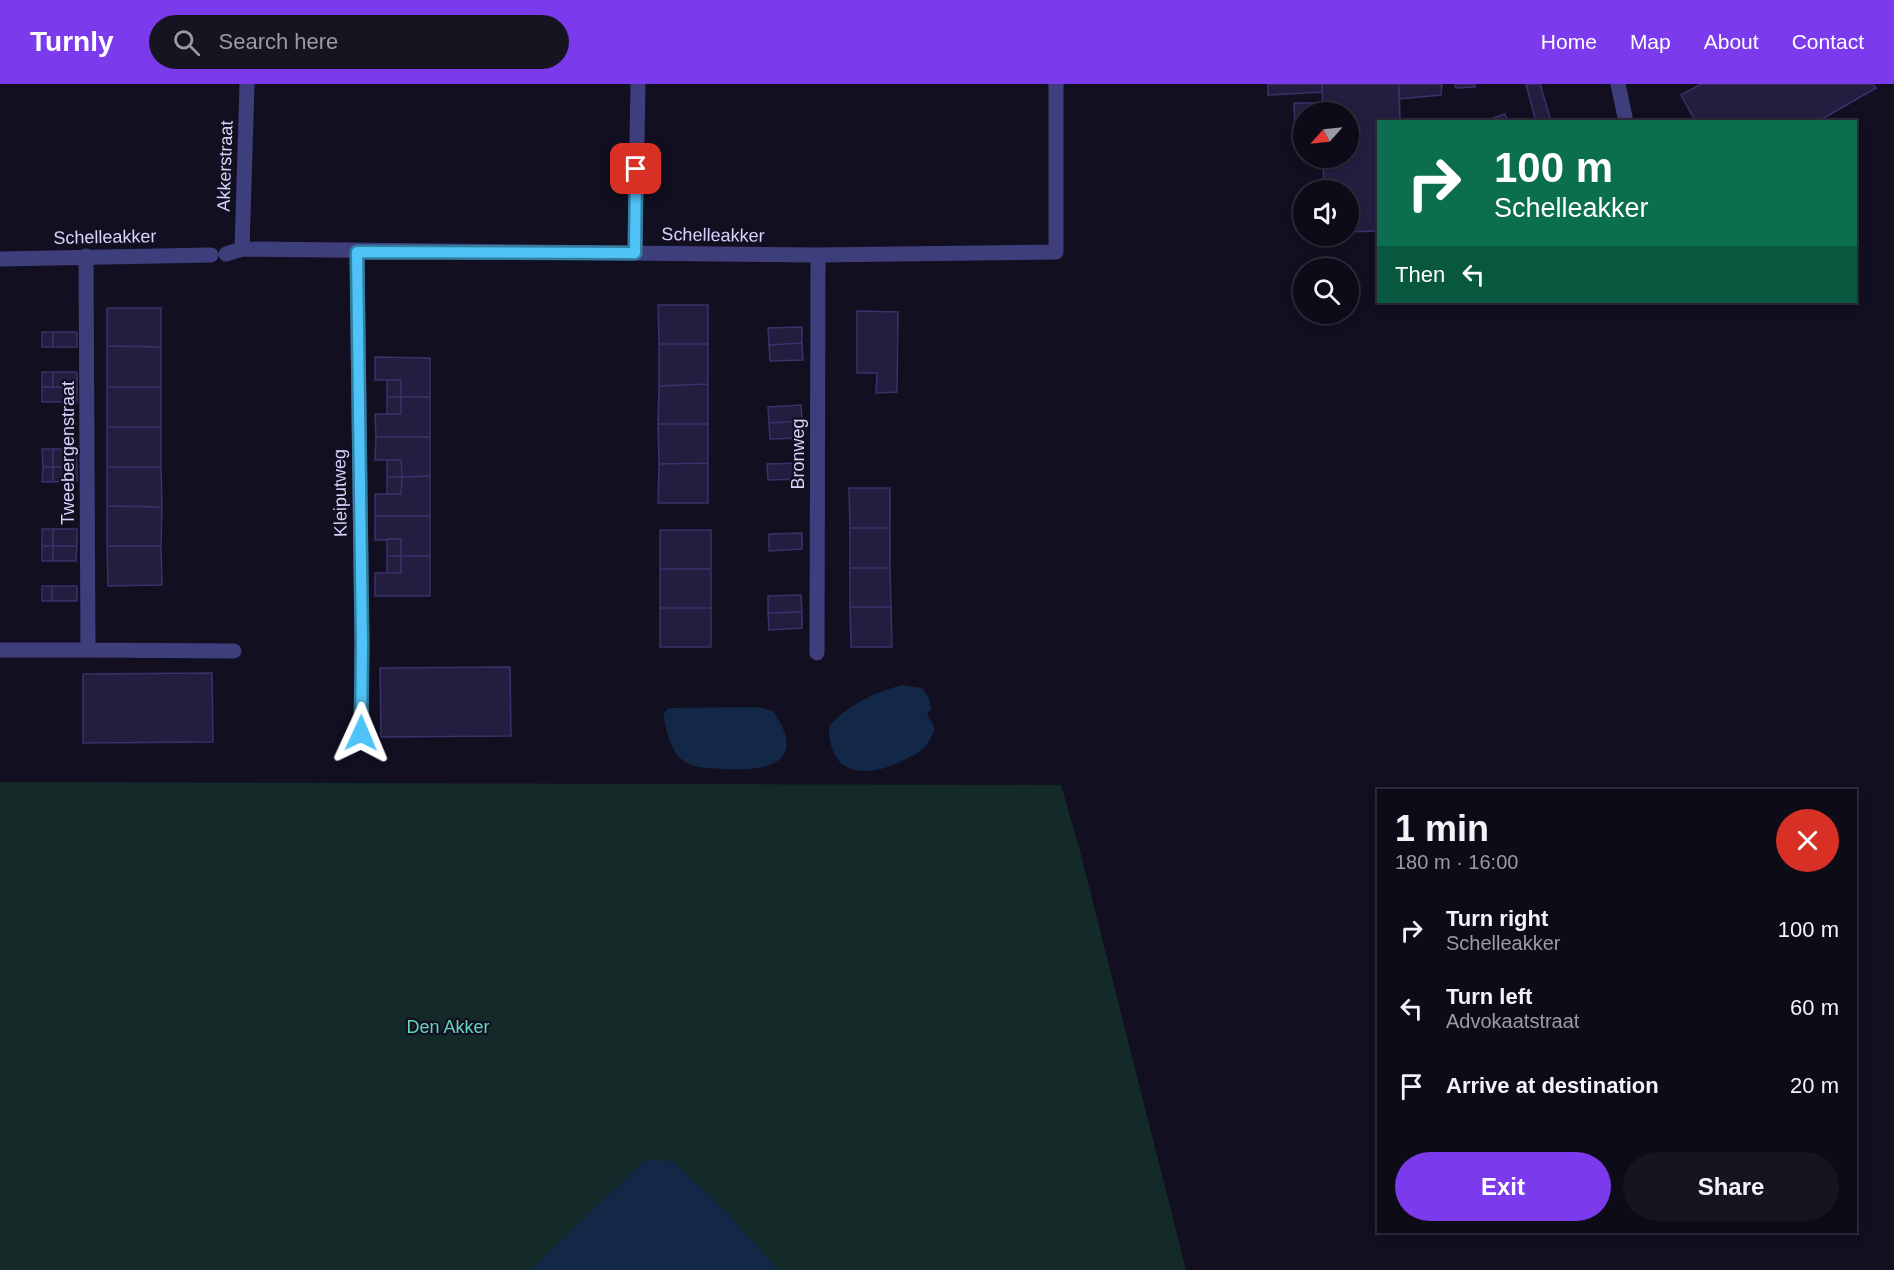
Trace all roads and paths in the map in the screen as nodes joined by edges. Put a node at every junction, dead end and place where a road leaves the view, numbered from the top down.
1 (247, 84) edge
2 (638, 84) edge
3 (1056, 84) edge
4 (1618, 84) edge
5 (1626, 120) edge
6 (242, 249) junction
7 (357, 252) junction
8 (635, 253) junction
9 (818, 255) junction
10 (86, 256) junction
11 (0, 259) edge
12 (0, 650) edge
13 (88, 650) junction
14 (234, 651) dead end
15 (817, 652) dead end
16 (361, 733) dead end

1 - 6 street, Akkerstraat
2 - 8 street
3 - 9 street, Schelleakker
4 - 5 street
6 - 7 street, Schelleakker
6 - 10 street, Schelleakker
7 - 8 street, Schelleakker
7 - 16 street, Kleiputweg
8 - 9 street, Schelleakker
9 - 15 street, Bronweg
10 - 11 street, Schelleakker
10 - 13 street, Tweebergenstraat
12 - 13 street
13 - 14 street

